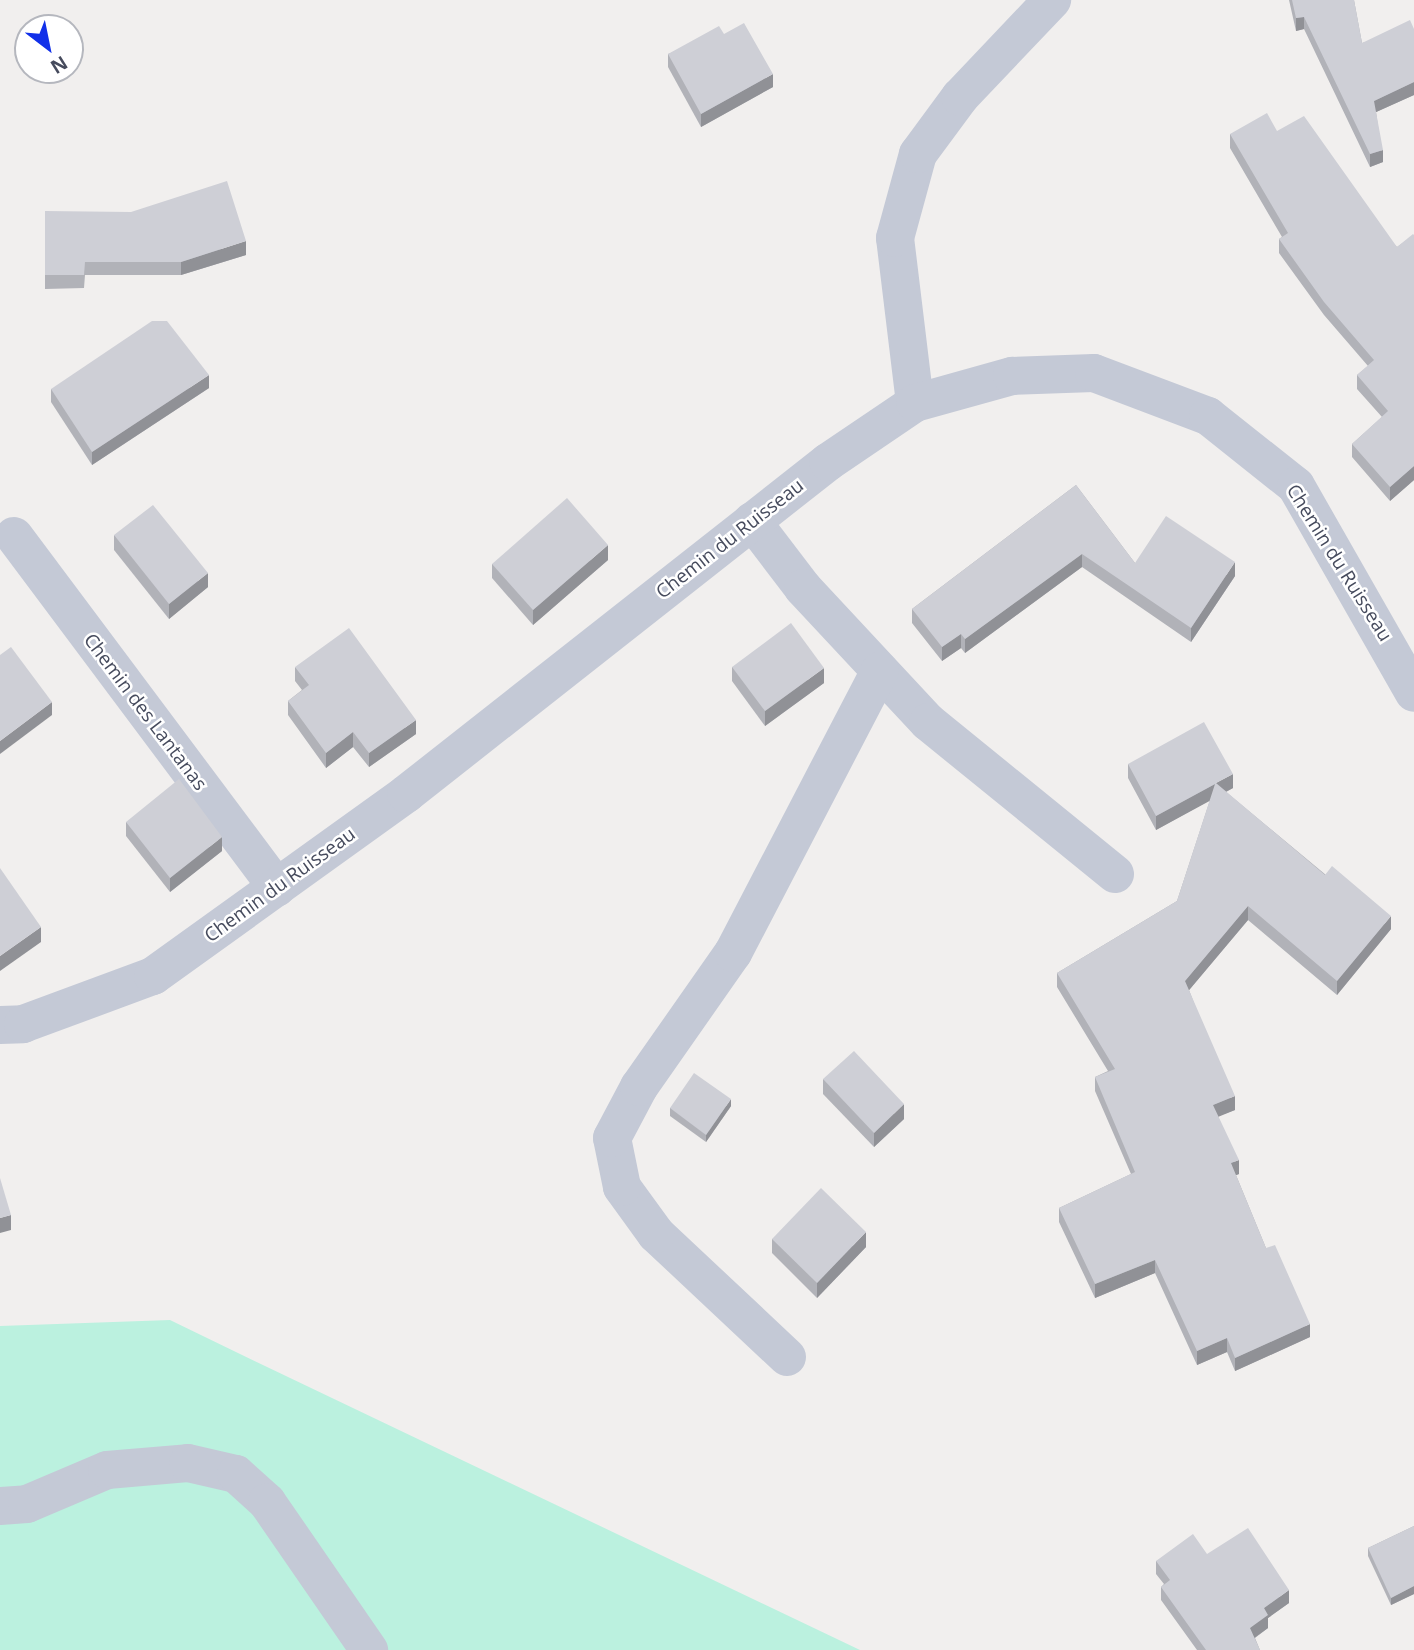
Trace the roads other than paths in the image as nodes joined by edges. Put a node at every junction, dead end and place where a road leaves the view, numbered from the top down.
1 (1052, 0) edge
2 (915, 403) junction
3 (752, 521) junction
4 (14, 536) dead end
5 (880, 671) junction
6 (1414, 693) edge
7 (1115, 874) dead end
8 (277, 888) junction
9 (0, 1025) edge
10 (787, 1357) dead end
11 (0, 1506) edge
12 (369, 1650) edge

1 - 2 street
2 - 3 street, Chemin du Ruisseau
2 - 6 street, Chemin du Ruisseau
3 - 5 street
3 - 8 street, Chemin du Ruisseau
4 - 8 street, Chemin des Lantanas
5 - 7 street
5 - 10 street
8 - 9 street, Chemin du Ruisseau
11 - 12 street

